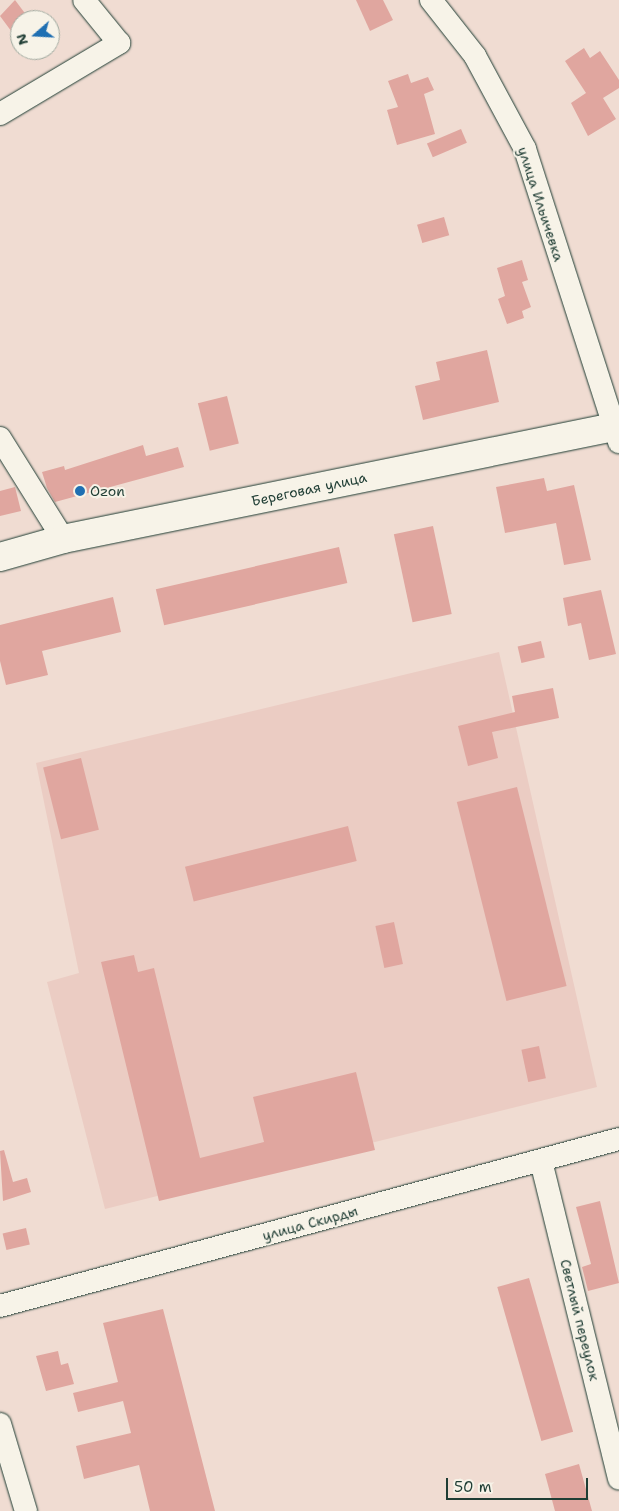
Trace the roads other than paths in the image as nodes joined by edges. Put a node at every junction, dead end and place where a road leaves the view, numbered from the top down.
1 (84, 0) edge
2 (431, 0) edge
3 (0, 114) edge
4 (618, 431) edge
5 (0, 438) edge
6 (63, 539) junction
7 (0, 557) edge
8 (619, 1140) edge
9 (541, 1161) junction
10 (0, 1306) edge
11 (0, 1424) edge
12 (619, 1478) edge
13 (26, 1511) edge

1 - 3 street
2 - 4 street, улица Ильичевка
4 - 6 main road, Береговая улица
5 - 6 street
6 - 7 main road, Береговая улица
8 - 9 street, улица Скирды
9 - 10 street, улица Скирды
9 - 12 street, Светлый переулок
11 - 13 street

